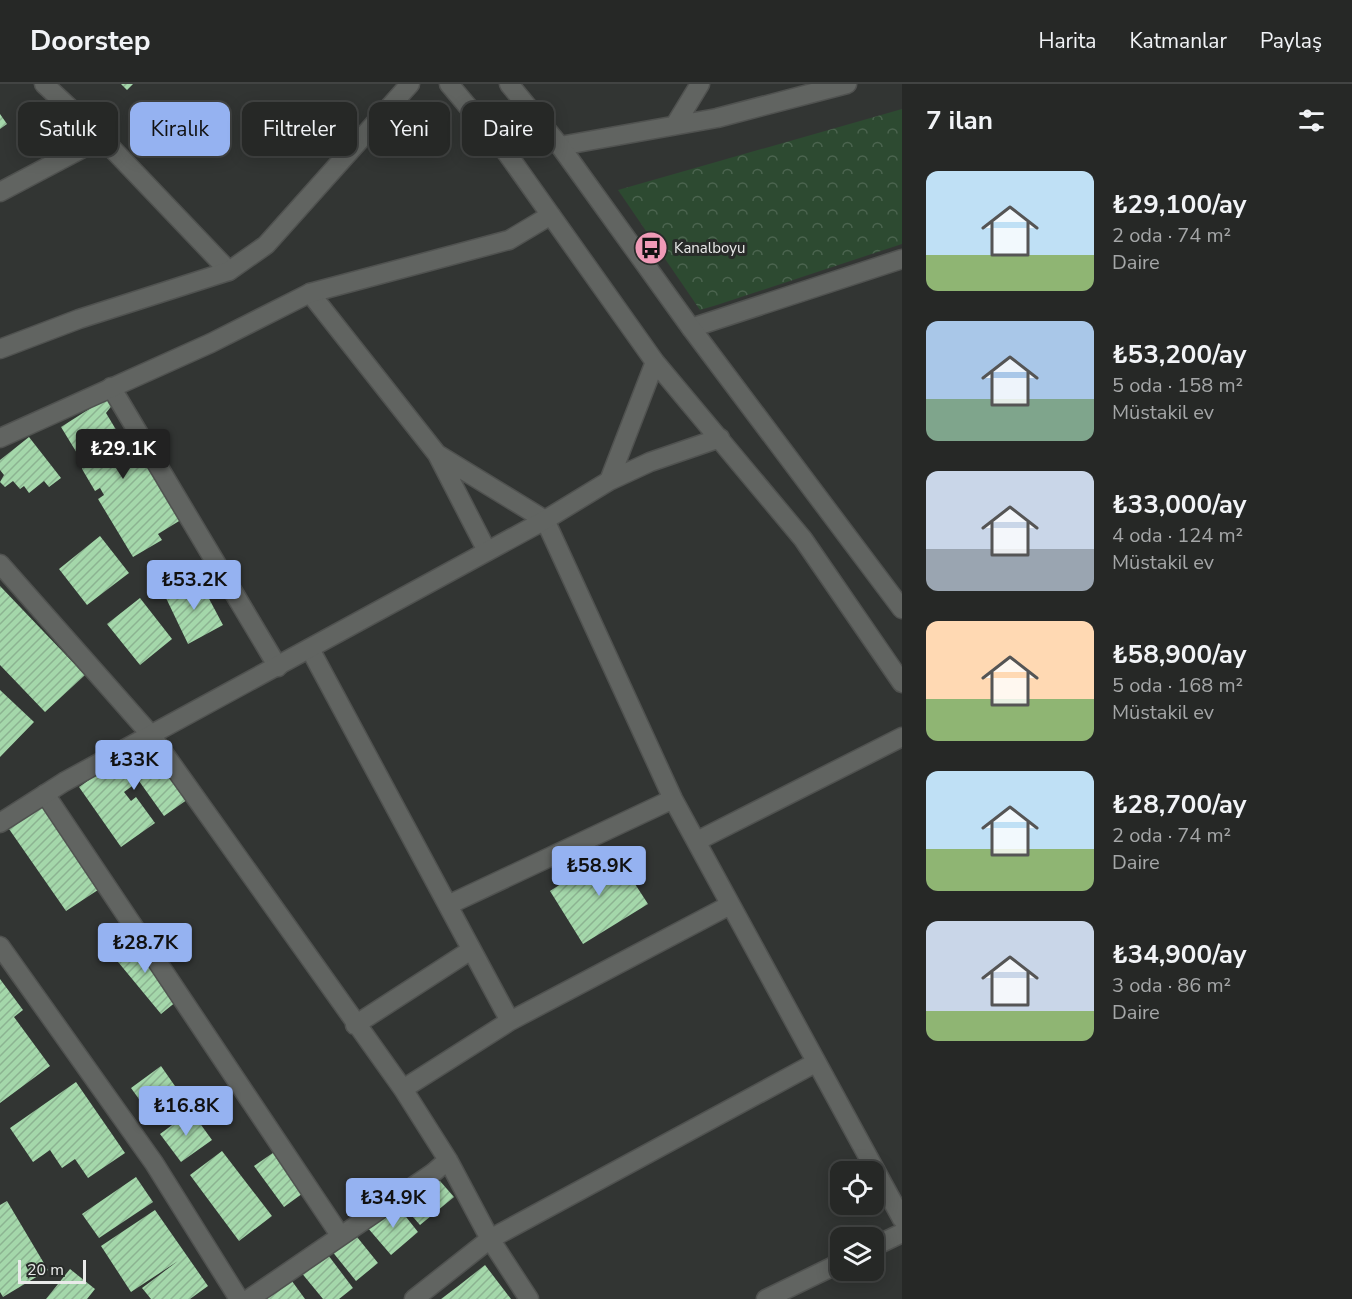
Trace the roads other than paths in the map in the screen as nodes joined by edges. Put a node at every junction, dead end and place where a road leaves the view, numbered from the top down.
1 (44, 84) edge
2 (410, 84) edge
3 (449, 84) edge
4 (509, 84) edge
5 (700, 84) edge
6 (847, 84) edge
7 (63, 102) edge
8 (675, 125) junction
9 (560, 146) junction
10 (118, 155) edge
11 (68, 156) edge
12 (0, 192) edge
13 (551, 215) junction
14 (902, 259) edge
15 (229, 271) junction
16 (310, 293) junction
17 (691, 328) junction
18 (0, 349) edge
19 (655, 362) junction
20 (111, 387) junction
21 (0, 438) edge
22 (720, 438) junction
23 (437, 454) junction
24 (609, 481) junction
25 (545, 520) junction
26 (487, 551) junction
27 (0, 564) edge
28 (902, 609) edge
29 (310, 649) junction
30 (278, 667) junction
31 (902, 683) edge
32 (151, 735) junction
33 (902, 737) edge
34 (45, 794) junction
35 (673, 799) junction
36 (0, 822) edge
37 (698, 841) junction
38 (448, 905) junction
39 (730, 905) junction
40 (0, 946) edge
41 (471, 950) junction
42 (510, 1021) junction
43 (355, 1025) junction
44 (815, 1063) junction
45 (403, 1089) junction
46 (448, 1160) junction
47 (902, 1219) edge
48 (902, 1233) edge
49 (340, 1235) junction
50 (490, 1239) junction
51 (884, 1242) edge
52 (830, 1268) edge
53 (239, 1299) edge
54 (249, 1299) edge
55 (414, 1299) edge
56 (529, 1299) edge
57 (766, 1299) edge

1 - 7 street
2 - 15 street
3 - 13 street
4 - 9 street
5 - 8 street
6 - 8 street
8 - 9 street
9 - 17 street
10 - 15 street
11 - 12 street
13 - 16 street
13 - 19 street
14 - 17 street
15 - 18 street
16 - 20 street
16 - 23 street
17 - 28 street
19 - 22 street
19 - 24 street
20 - 21 street
20 - 30 street
22 - 24 street
22 - 31 street
23 - 25 street
23 - 26 street
24 - 25 street
25 - 26 street
25 - 35 street
26 - 29 street
27 - 32 street
29 - 30 street
29 - 38 street
30 - 32 street
32 - 34 street
32 - 43 street
33 - 37 street
34 - 36 street
34 - 49 street
35 - 37 street
35 - 38 street
37 - 39 street
38 - 41 street
39 - 42 street
39 - 44 street
40 - 53 street
41 - 42 street
41 - 43 street
42 - 45 street
43 - 45 street
44 - 47 street
44 - 50 street
45 - 46 street
46 - 49 street
46 - 50 street
48 - 51 street
49 - 54 street
50 - 55 street
50 - 56 street
52 - 57 street

